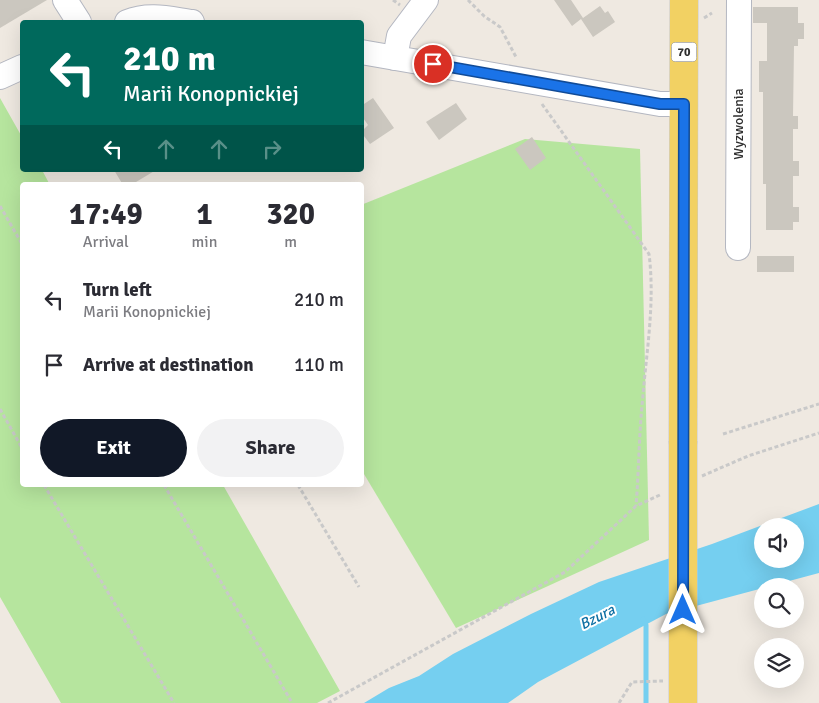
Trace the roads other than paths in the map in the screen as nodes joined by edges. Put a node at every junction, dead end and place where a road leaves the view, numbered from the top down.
1 (65, 0) edge
2 (426, 0) edge
3 (684, 0) edge
4 (739, 0) edge
5 (182, 14) edge
6 (78, 20) edge
7 (132, 20) edge
8 (364, 53) edge
9 (395, 58) junction
10 (20, 68) edge
11 (0, 77) edge
12 (684, 104) junction
13 (738, 248) dead end
14 (683, 703) edge

1 - 6 street
2 - 9 street
3 - 12 main road, 70
4 - 13 street, Wyzwolenia
5 - 7 street
8 - 9 street
9 - 12 street
10 - 11 street
12 - 14 main road, 70, bridge

